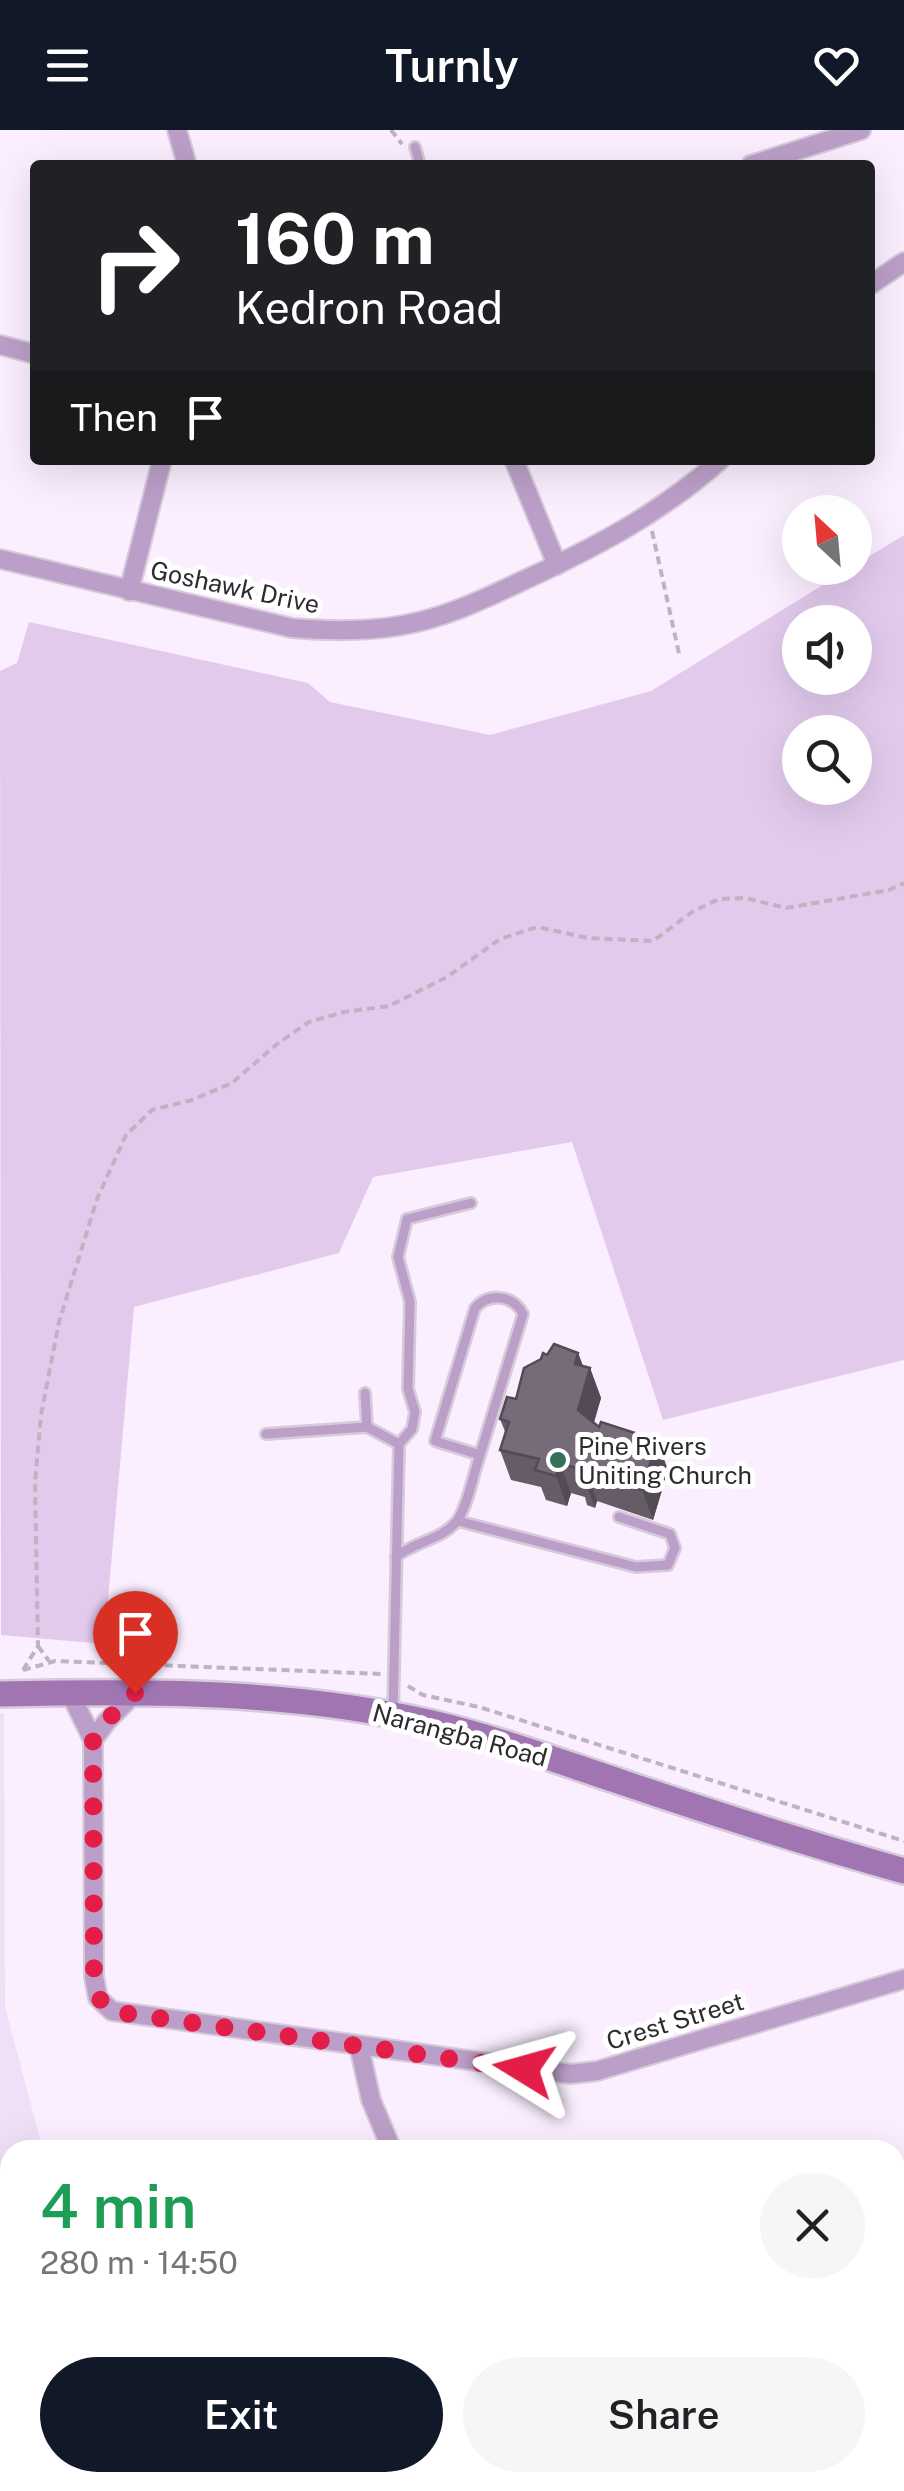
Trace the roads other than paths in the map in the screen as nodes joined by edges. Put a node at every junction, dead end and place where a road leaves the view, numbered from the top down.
1 (177, 130) edge
2 (861, 130) edge
3 (415, 147) dead end
4 (186, 160) edge
5 (419, 160) edge
6 (767, 160) edge
7 (904, 262) edge
8 (875, 282) edge
9 (0, 344) edge
10 (30, 353) edge
11 (161, 465) edge
12 (516, 465) edge
13 (714, 465) edge
14 (0, 559) edge
15 (557, 565) junction
16 (129, 590) junction
17 (471, 1203) dead end
18 (366, 1394) dead end
19 (367, 1427) junction
20 (266, 1434) dead end
21 (399, 1444) junction
22 (480, 1455) junction
23 (618, 1517) dead end
24 (458, 1521) junction
25 (396, 1558) junction
26 (135, 1693) junction
27 (0, 1694) edge
28 (70, 1694) junction
29 (393, 1716) junction
30 (93, 1740) junction
31 (904, 1871) edge
32 (904, 1979) edge
33 (359, 2046) junction
34 (388, 2140) edge

1 - 4 street
2 - 6 street
3 - 5 lane
7 - 8 street
9 - 10 street
11 - 16 street
12 - 15 street
13 - 15 street, Goshawk Drive
14 - 16 street, Goshawk Drive
15 - 16 street, Goshawk Drive
17 - 21 lane
18 - 19 lane
19 - 20 lane
19 - 21 lane
21 - 25 lane
22 - 22 lane
22 - 24 lane
23 - 24 lane
24 - 25 lane
25 - 29 lane
26 - 28 main road, Narangba Road
26 - 29 main road, Narangba Road
26 - 30 street
27 - 28 main road, Narangba Road
28 - 30 street
29 - 31 main road, Narangba Road
30 - 33 street, Crest Street
32 - 33 street, Crest Street
33 - 34 street

